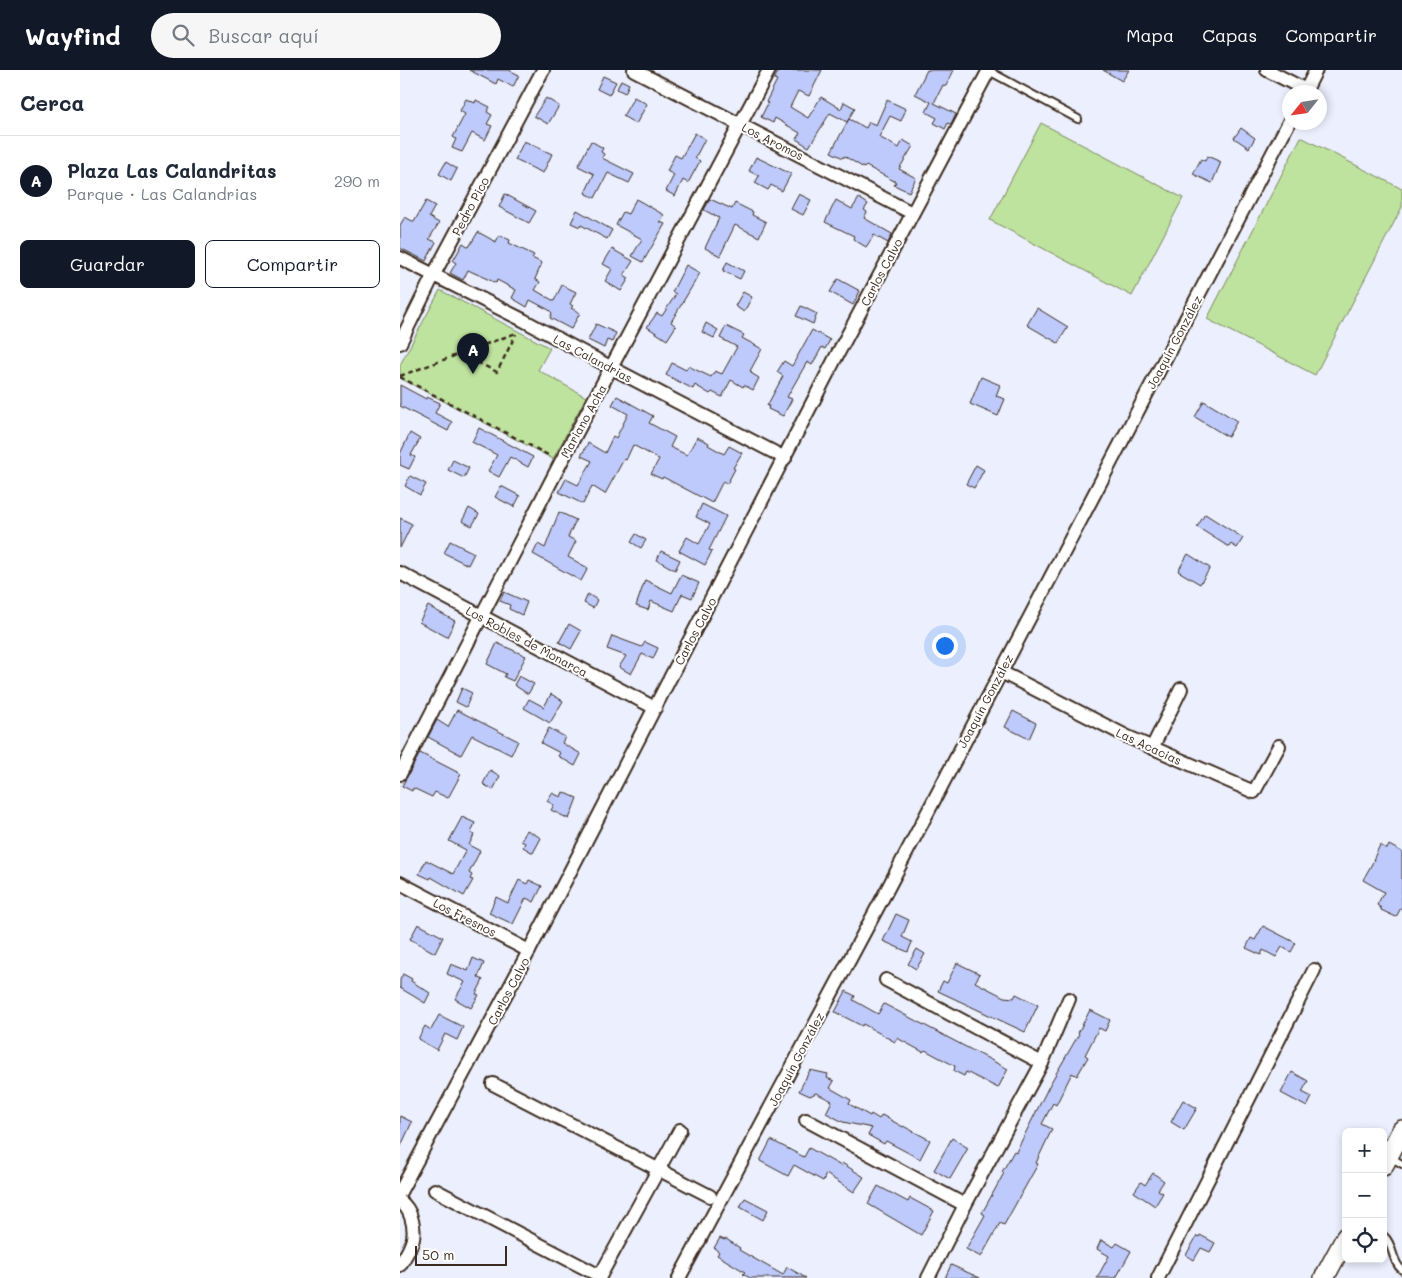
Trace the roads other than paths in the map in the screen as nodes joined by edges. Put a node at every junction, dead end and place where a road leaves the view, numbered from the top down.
1 (543, 70) edge
2 (634, 70) edge
3 (769, 70) edge
4 (989, 70) edge
5 (1266, 70) edge
6 (1316, 70) edge
7 (1295, 85) edge
8 (1309, 85) edge
9 (1078, 119) dead end
10 (740, 124) junction
11 (1286, 130) edge
12 (912, 213) junction
13 (400, 258) edge
14 (433, 276) junction
15 (400, 344) edge
16 (612, 368) junction
17 (785, 458) junction
18 (400, 573) edge
19 (482, 617) junction
20 (1001, 672) junction
21 (1180, 689) dead end
22 (655, 708) junction
23 (1279, 746) dead end
24 (1152, 748) junction
25 (400, 774) edge
26 (400, 883) edge
27 (530, 951) junction
28 (1314, 970) dead end
29 (886, 980) dead end
30 (1069, 999) dead end
31 (1042, 1063) junction
32 (492, 1084) dead end
33 (806, 1120) dead end
34 (680, 1130) dead end
35 (1402, 1130) edge
36 (1391, 1162) edge
37 (658, 1168) junction
38 (435, 1190) dead end
39 (400, 1192) edge
40 (710, 1196) dead end
41 (400, 1201) edge
42 (965, 1205) junction
43 (1387, 1238) edge
44 (1342, 1244) edge
45 (400, 1265) edge
46 (1402, 1270) edge
47 (600, 1277) edge
48 (678, 1278) edge
49 (928, 1278) edge
50 (1158, 1278) edge
51 (1324, 1278) edge

1 - 14 street, Pedro Pico
2 - 10 street, Los Aromos
3 - 10 street, Mariano Acha
4 - 9 lane
4 - 12 street, Carlos Calvo
5 - 7 street
6 - 8 street
10 - 12 street, Los Aromos
10 - 16 street, Mariano Acha
11 - 20 street, Joaquín González
12 - 17 street, Carlos Calvo
13 - 14 street, Las Calandrias
14 - 15 street, Pedro Pico
14 - 16 street, Las Calandrias
16 - 17 street, Las Calandrias
16 - 19 street, Mariano Acha
17 - 22 street, Carlos Calvo
18 - 19 street, Los Robles de Monarca
19 - 22 street, Los Robles de Monarca
19 - 25 street, Mariano Acha
20 - 24 street, Las Acacias
20 - 48 street, Joaquín González
21 - 24 street
22 - 27 street, Carlos Calvo
23 - 24 street, Las Acacias
26 - 27 street, Los Fresnos
27 - 39 street, Carlos Calvo
28 - 50 street
29 - 31 street
30 - 31 street
31 - 42 street
32 - 37 street
33 - 42 street
34 - 37 street
35 - 36 street
37 - 40 street
37 - 47 street
38 - 47 street
41 - 45 street
42 - 49 street
43 - 46 lane
44 - 51 street

